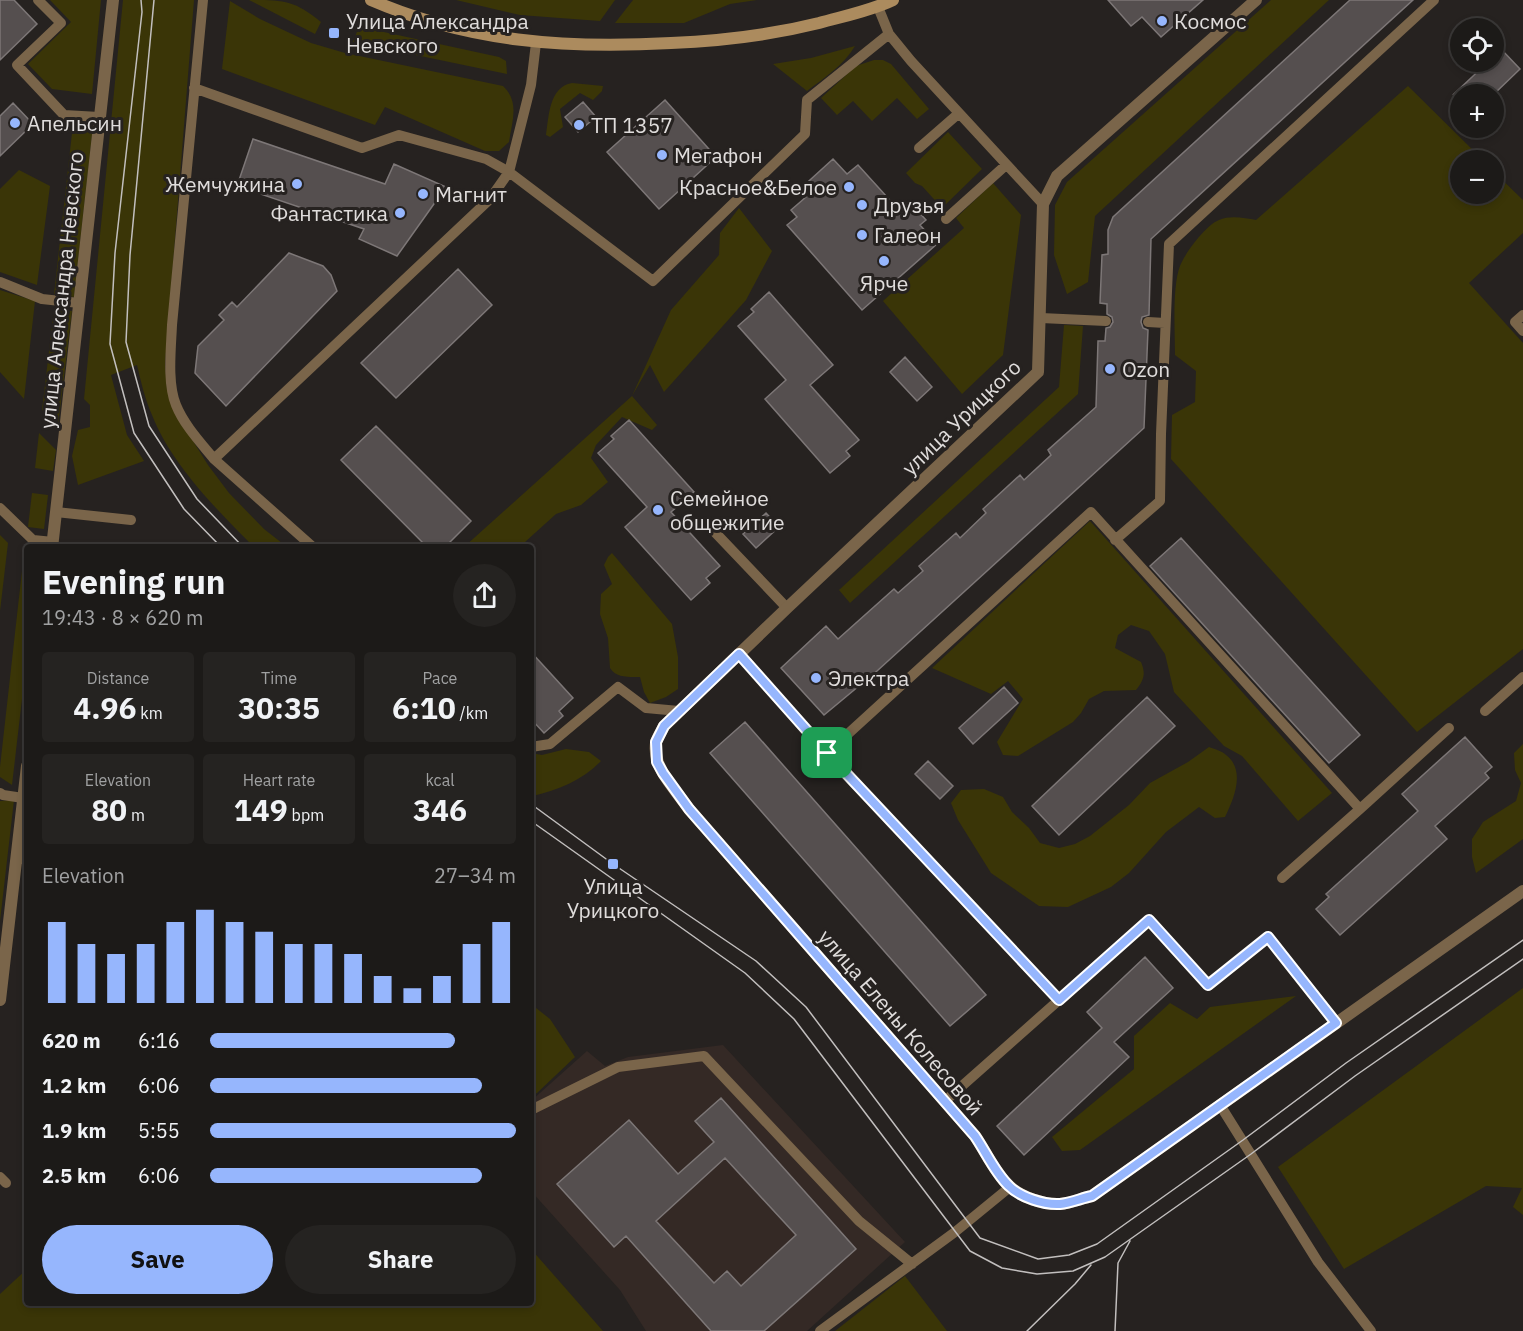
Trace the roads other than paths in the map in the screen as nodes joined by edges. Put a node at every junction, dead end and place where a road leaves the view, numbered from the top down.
1 (38, 0) edge
2 (113, 0) edge
3 (203, 0) edge
4 (371, 0) edge
5 (893, 0) edge
6 (1256, 0) edge
7 (1434, 0) edge
8 (878, 7) junction
9 (890, 34) junction
10 (536, 43) junction
11 (194, 88) junction
12 (958, 114) junction
13 (99, 117) junction
14 (920, 148) dead end
15 (1006, 165) junction
16 (509, 172) junction
17 (1043, 204) junction
18 (946, 219) dead end
19 (0, 282) edge
20 (79, 303) junction
21 (1523, 315) edge
22 (1041, 318) junction
23 (1106, 321) dead end
24 (1148, 322) dead end
25 (1165, 323) junction
26 (1523, 331) edge
27 (214, 459) junction
28 (0, 508) edge
29 (57, 512) junction
30 (131, 519) dead end
31 (709, 526) dead end
32 (1115, 540) junction
33 (48, 544) edge
34 (52, 544) edge
35 (310, 544) edge
36 (787, 608) junction
37 (739, 654) junction
38 (1523, 677) edge
39 (679, 711) junction
40 (1485, 711) dead end
41 (1449, 728) dead end
42 (534, 747) edge
43 (827, 753) junction
44 (24, 790) edge
45 (0, 793) edge
46 (23, 798) junction
47 (1360, 809) junction
48 (22, 859) edge
49 (1282, 878) dead end
50 (1523, 891) edge
51 (0, 1000) edge
52 (1059, 1000) junction
53 (1336, 1023) junction
54 (945, 1101) junction
55 (1220, 1105) junction
56 (534, 1109) edge
57 (1010, 1187) junction
58 (912, 1264) junction
59 (820, 1331) edge
60 (1371, 1331) edge

1 - 13 lane
2 - 13 street, улица Александра Невского
3 - 11 lane
4 - 10 street
5 - 8 street
6 - 17 street, улица Урицкого
7 - 25 lane
8 - 9 lane
8 - 10 street
9 - 12 lane
9 - 16 lane
10 - 16 lane
11 - 16 lane
11 - 27 lane
12 - 14 lane
12 - 15 lane
13 - 20 street, улица Александра Невского
15 - 17 lane
15 - 18 lane
16 - 27 lane
17 - 22 street, улица Урицкого
19 - 20 lane
20 - 29 street, улица Александра Невского
21 - 26 lane
22 - 23 lane
22 - 36 street, улица Урицкого
24 - 25 lane
25 - 32 lane
27 - 35 lane
28 - 33 lane
29 - 30 lane
29 - 34 street, улица Александра Невского
31 - 36 lane
32 - 43 lane
32 - 47 lane
36 - 37 street, улица Урицкого
37 - 39 street, улица Урицкого
37 - 43 lane
38 - 40 lane
39 - 42 lane
39 - 54 street, улица Елены Колесовой
41 - 47 lane
43 - 52 lane
44 - 46 street
45 - 46 lane
46 - 48 street
47 - 49 lane
48 - 51 street
50 - 53 street, улица Елены Колесовой
52 - 53 lane
52 - 54 lane
53 - 55 street, улица Елены Колесовой
54 - 57 street, улица Елены Колесовой
55 - 57 street, улица Елены Колесовой
55 - 60 lane
56 - 58 lane
57 - 58 lane
58 - 59 lane

